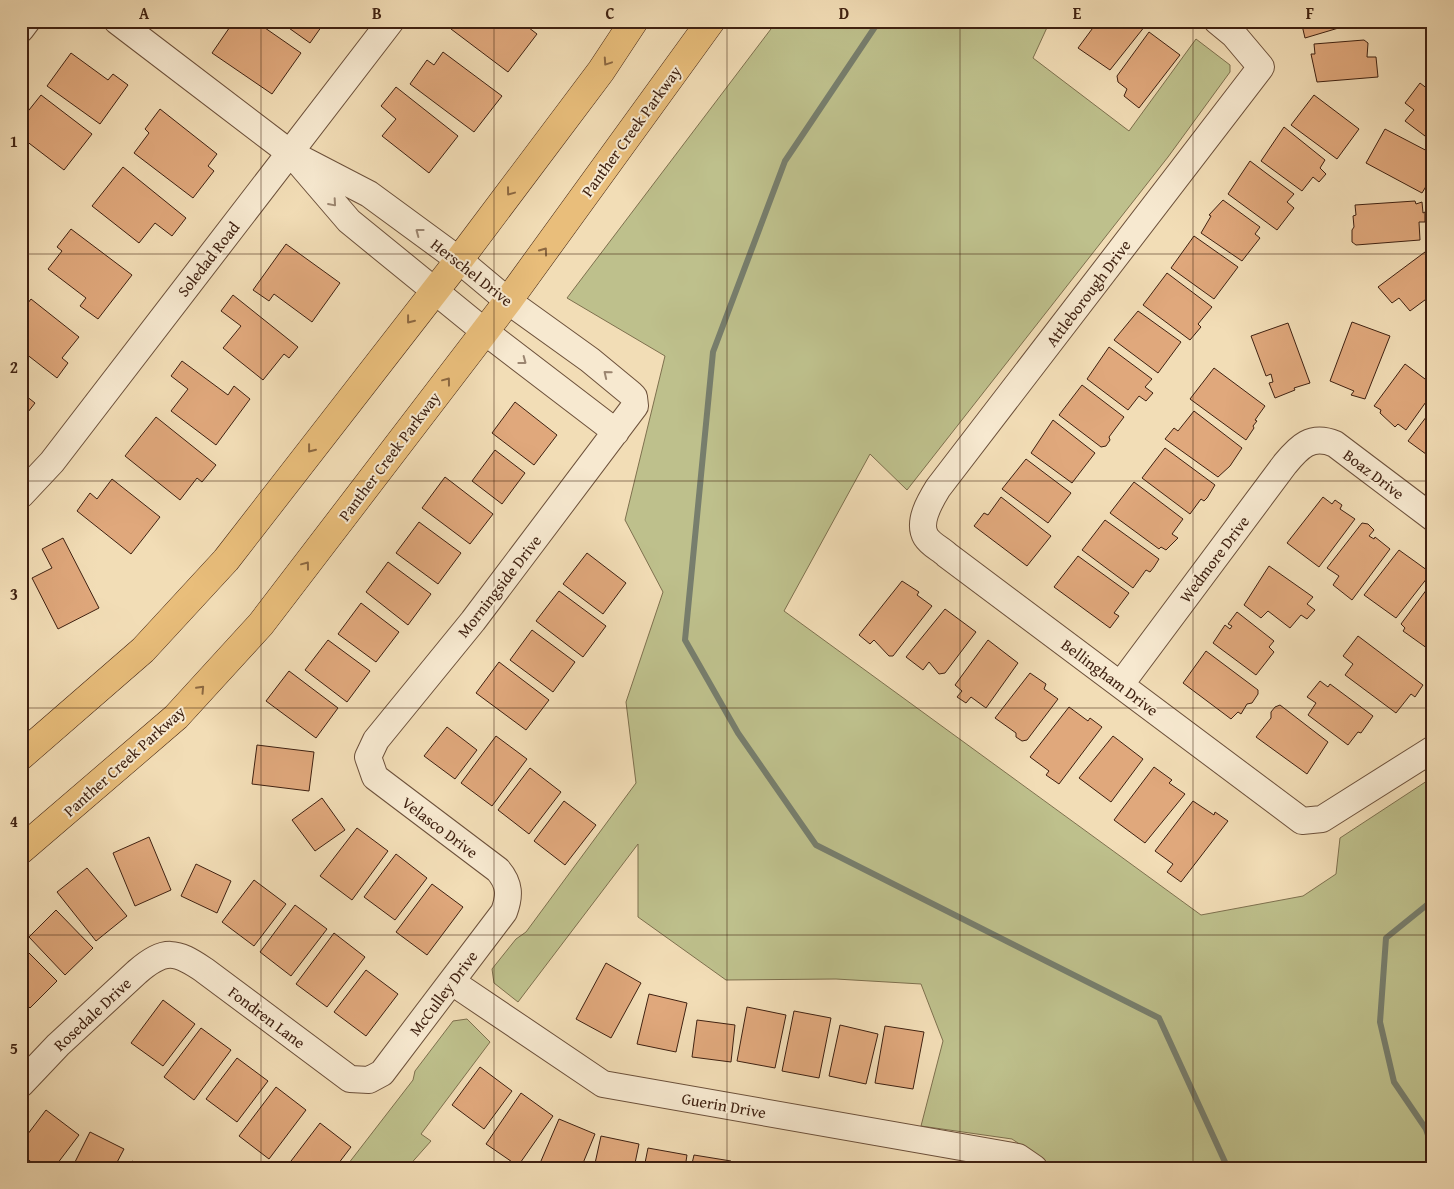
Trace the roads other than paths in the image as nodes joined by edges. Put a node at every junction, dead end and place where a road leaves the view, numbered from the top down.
1 (27, 21) edge
2 (117, 21) edge
3 (391, 21) edge
4 (634, 21) edge
5 (711, 21) edge
6 (1217, 21) edge
7 (21, 28) edge
8 (290, 153) junction
9 (459, 260) junction
10 (435, 289) junction
11 (508, 301) junction
12 (484, 331) junction
13 (634, 410) joint
14 (616, 432) junction
15 (1312, 440) joint
16 (21, 494) edge
17 (1433, 518) edge
18 (924, 523) joint
19 (1121, 684) junction
20 (1433, 749) edge
21 (21, 756) edge
22 (368, 762) joint
23 (21, 850) edge
24 (508, 894) joint
25 (170, 954) joint
26 (452, 982) junction
27 (364, 1081) joint
28 (21, 1084) edge
29 (1030, 1164) edge

1 - 7 street
2 - 8 street, Herschel Drive
3 - 8 street, Soledad Road
4 -> 9 main road
11 -> 5 main road, Panther Creek Parkway
6 - 18 street, Attleborough Drive
9 -> 8 street, Herschel Drive
8 -> 10 street, Herschel Drive
8 - 16 street, Soledad Road
9 - 10 main road
9 - 11 street, Herschel Drive
10 - 12 street, Herschel Drive
10 -> 21 main road
11 - 12 main road, Panther Creek Parkway
13 -> 11 street, Herschel Drive
12 -> 14 street, Herschel Drive
23 -> 12 main road, Panther Creek Parkway
13 - 14 street, Morningside Drive
14 - 22 street, Morningside Drive
15 - 17 street, Boaz Drive
15 - 19 street, Wedmore Drive
18 - 19 street, Bellingham Drive
19 - 20 street, Bellingham Drive
22 - 24 street, Velasco Drive
24 - 26 street, McCulley Drive
25 - 27 street, Fondren Lane
25 - 28 street, Rosedale Drive
26 - 27 street, McCulley Drive
26 - 29 street, Guerin Drive

